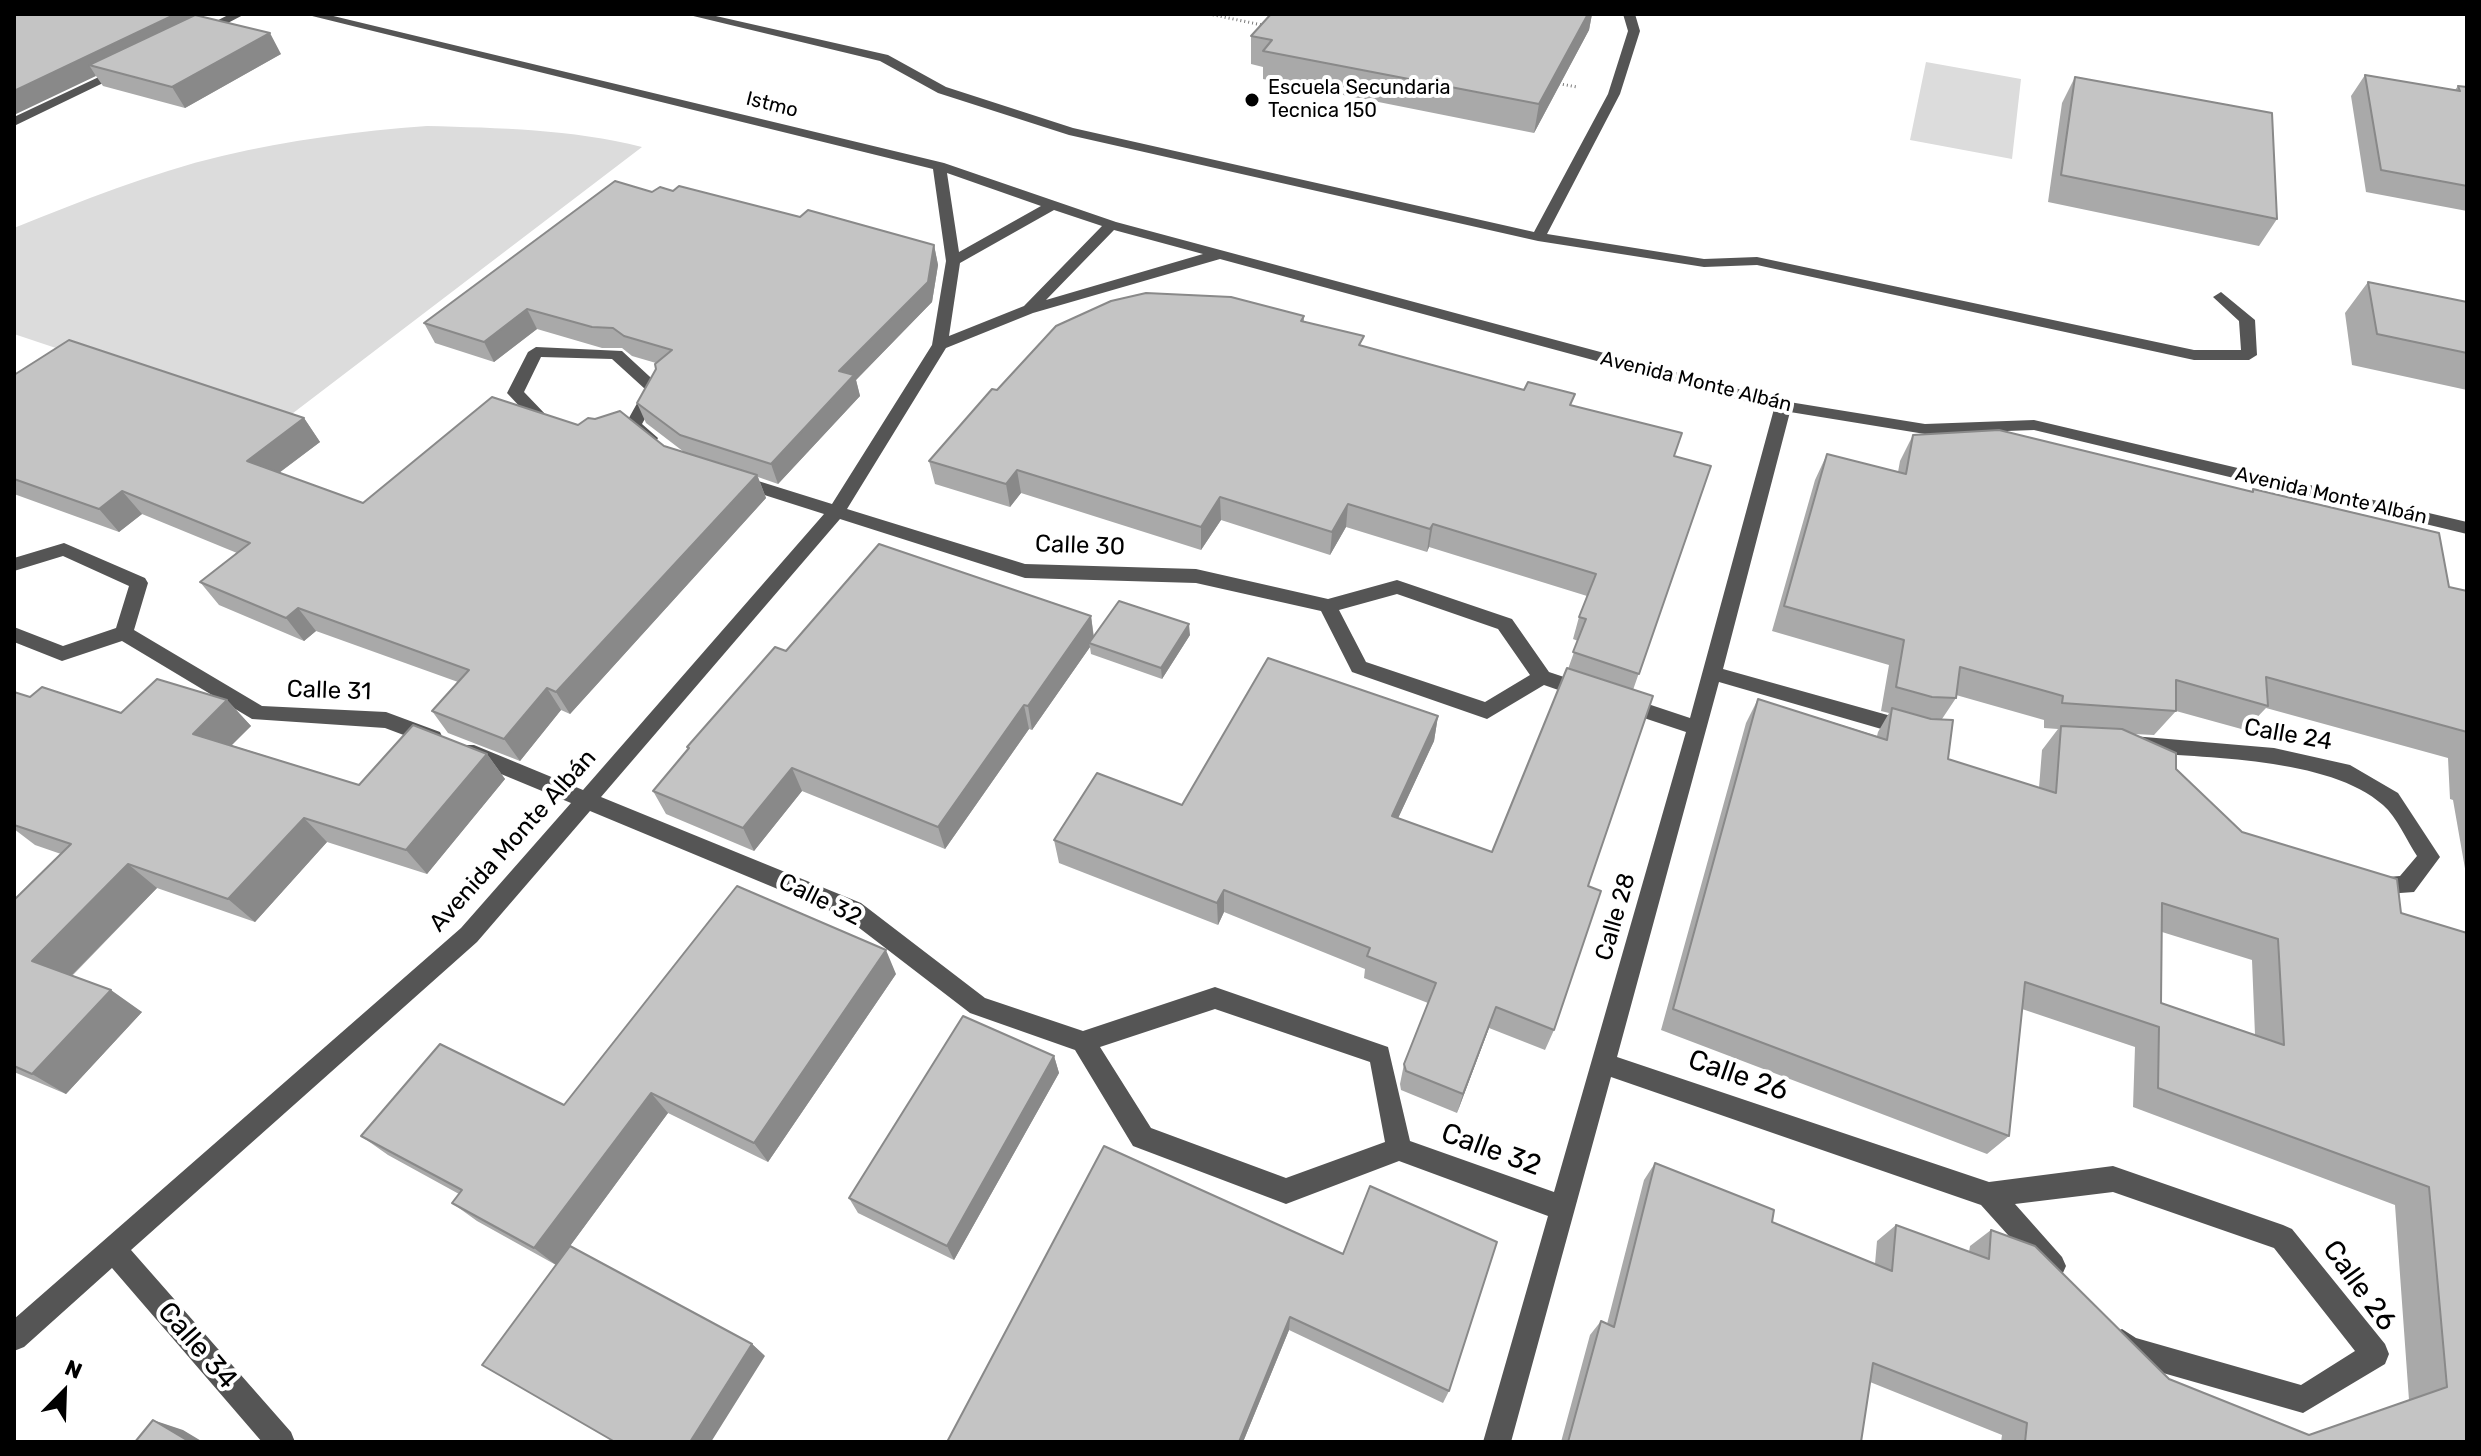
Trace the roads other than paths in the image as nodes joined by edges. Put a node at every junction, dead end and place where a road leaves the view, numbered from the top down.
1 (239, 14) edge
2 (310, 14) edge
3 (691, 14) edge
4 (1629, 14) edge
5 (183, 41) edge
6 (140, 61) edge
7 (14, 122) edge
8 (939, 166) junction
9 (1051, 206) junction
10 (1111, 225) junction
11 (1538, 237) junction
12 (1219, 255) junction
13 (953, 261) junction
14 (2221, 297) dead end
15 (1028, 310) junction
16 (940, 345) junction
17 (1783, 406) junction
18 (574, 428) edge
19 (669, 452) edge
20 (723, 476) edge
21 (836, 512) junction
22 (2467, 528) edge
23 (14, 565) edge
24 (1328, 606) junction
25 (124, 633) junction
26 (14, 634) edge
27 (1712, 673) junction
28 (1542, 677) junction
29 (1697, 728) junction
30 (1931, 733) edge
31 (2164, 769) edge
32 (587, 799) junction
33 (2345, 879) edge
34 (1083, 1042) junction
35 (1602, 1063) junction
36 (1399, 1149) junction
37 (1989, 1195) junction
38 (1562, 1208) junction
39 (113, 1249) junction
40 (2075, 1290) edge
41 (2107, 1325) edge
42 (14, 1337) edge
43 (281, 1442) edge
44 (1497, 1442) edge

1 - 5 street
2 - 8 street, Istmo
3 - 11 street
4 - 11 street
6 - 7 street
8 - 9 street, Istmo
8 - 13 street, Avenida Monte Albán
9 - 10 street, Istmo
9 - 13 street
10 - 12 street, Istmo
10 - 15 street
11 - 14 street
12 - 15 street
12 - 17 street, Avenida Monte Albán
13 - 16 street, Avenida Monte Albán
15 - 16 street
16 - 21 street, Avenida Monte Albán
17 - 22 street, Avenida Monte Albán
17 - 27 street, Calle 28
18 - 19 street
20 - 21 street, Calle 30
21 - 24 street, Calle 30
21 - 32 street, Avenida Monte Albán
23 - 25 street
24 - 28 street, Calle 30
24 - 28 street
25 - 26 street
25 - 32 street, Calle 31
27 - 29 street, Calle 28
27 - 30 street
28 - 29 street
29 - 35 street, Calle 28
31 - 33 street, Calle 24
32 - 34 street, Calle 32
32 - 39 street, Avenida Monte Albán
34 - 36 street
34 - 36 street
35 - 37 street, Calle 26
35 - 38 street, Calle 28
36 - 38 street, Calle 32
37 - 40 street, Calle 26
37 - 41 street, Calle 26
38 - 44 street, Calle 28
39 - 42 street, Avenida Monte Albán
39 - 43 street, Calle 34

